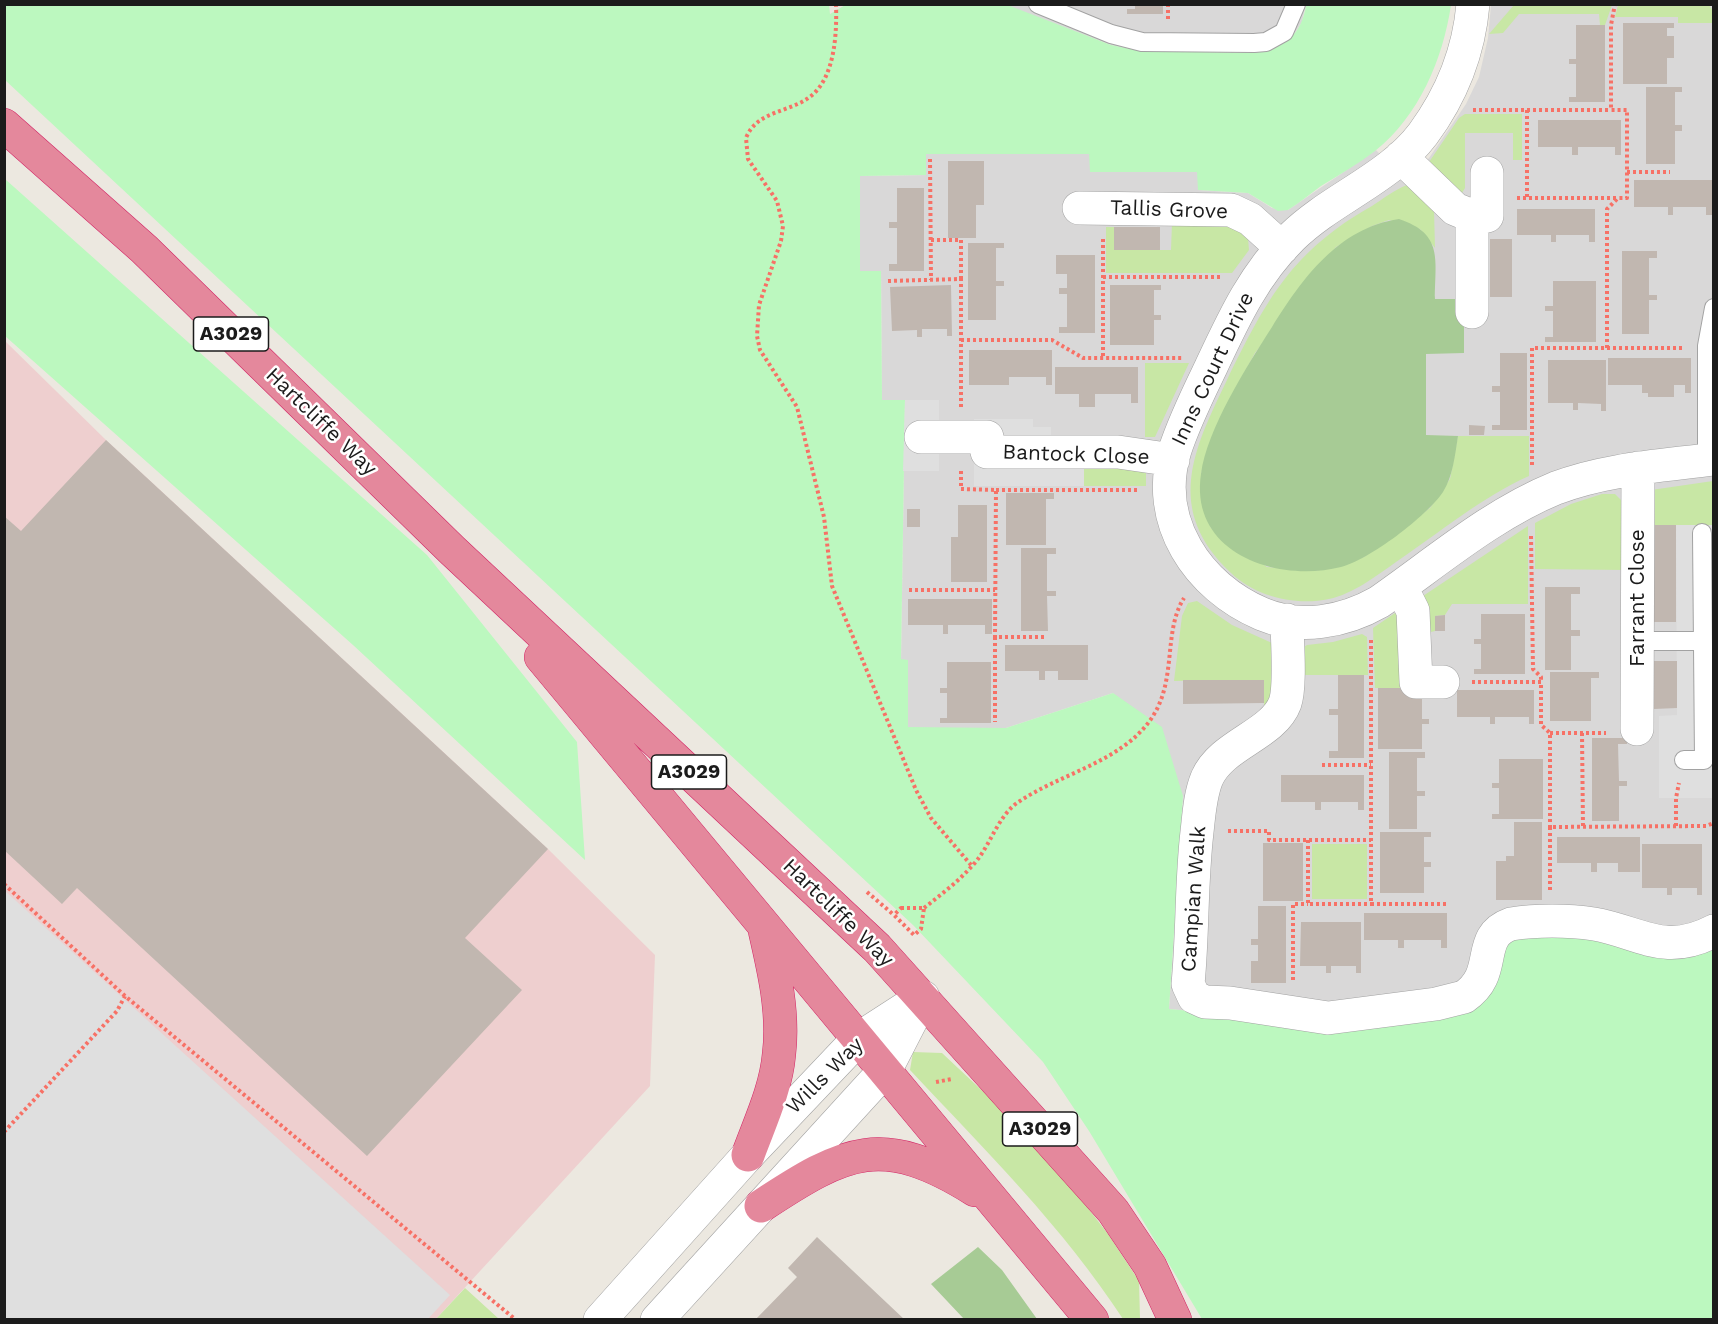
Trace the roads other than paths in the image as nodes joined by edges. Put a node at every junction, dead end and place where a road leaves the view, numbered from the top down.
1 (1038, 4) edge
2 (1296, 4) edge
3 (1473, 4) edge
4 (4, 125) edge
5 (1401, 158) junction
6 (1091, 208) road end
7 (1282, 248) junction
8 (1713, 308) edge
9 (1472, 312) dead end
10 (921, 437) dead end
11 (1710, 459) edge
12 (1173, 460) junction
13 (1638, 468) junction
14 (1702, 533) dead end
15 (452, 550) junction
16 (1401, 586) junction
17 (1287, 620) junction
18 (1638, 641) junction
19 (1703, 641) junction
20 (1443, 682) road end
21 (1637, 729) road end
22 (1684, 760) road end
23 (763, 923) junction
24 (1713, 931) edge
25 (923, 997) junction
26 (858, 1039) junction
27 (886, 1069) junction
28 (748, 1155) junction
29 (994, 1202) junction
30 (761, 1206) junction
31 (600, 1320) edge
32 (657, 1320) edge
33 (1092, 1320) edge
34 (1175, 1320) edge

1 - 2 lane
3 - 5 street, Inns Court Drive
4 - 15 highway, Hartcliffe Way / A3029
5 - 7 street, Inns Court Drive
5 - 9 street
6 - 7 street, Tallis Grove
7 - 12 street, Inns Court Drive
8 - 11 lane
10 - 12 street, Bantock Close
11 - 13 street, Inns Court Drive
12 - 17 street, Inns Court Drive
13 - 16 street, Inns Court Drive
13 - 18 street, Farrant Close
14 - 19 lane
15 - 23 highway, Hartcliffe Way / A3029
15 - 25 highway, Hartcliffe Way / A3029
16 - 17 street, Inns Court Drive
16 - 20 street
17 - 24 street, Campian Walk
18 - 19 lane
18 - 21 street, Farrant Close
19 - 22 lane
23 - 26 highway, Hartcliffe Way / A3029
23 - 28 highway
25 - 26 street, Wills Way
25 - 27 street, Wills Way
25 - 34 highway, Hartcliffe Way / A3029
26 - 27 highway, Hartcliffe Way
26 - 28 street, Wills Way
27 - 29 highway, Hartcliffe Way
27 - 30 street, Wills Way
28 - 31 street, Wills Way
29 - 30 highway
29 - 33 highway, Hartcliffe Way
30 - 32 street, Wills Way

